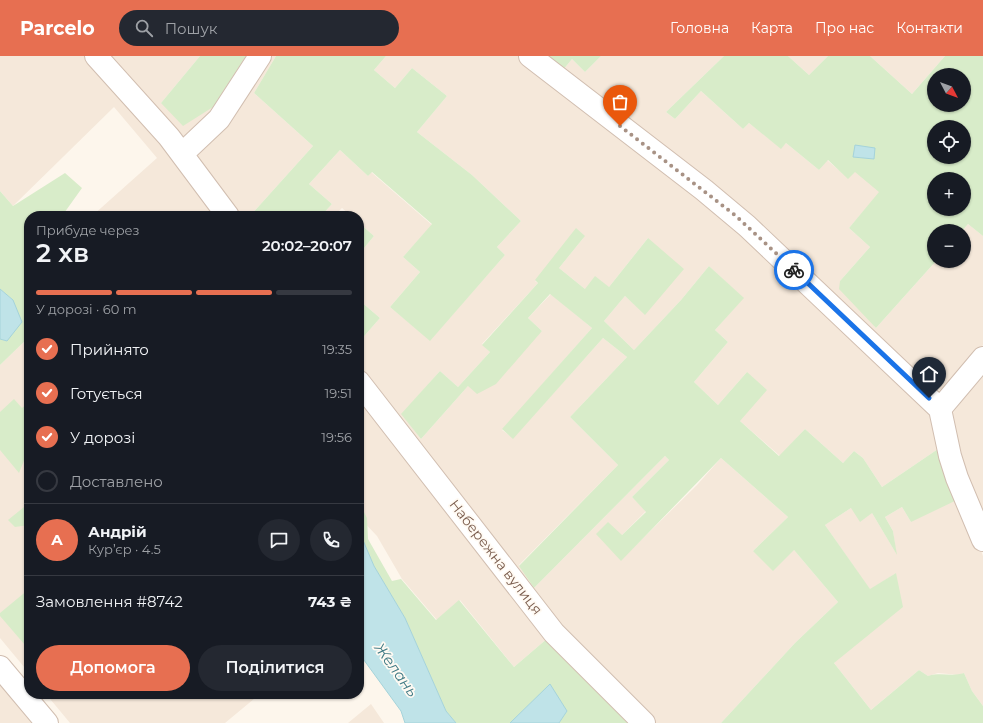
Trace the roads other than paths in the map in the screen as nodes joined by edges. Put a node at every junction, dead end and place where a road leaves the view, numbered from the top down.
1 (96, 56) edge
2 (260, 56) edge
3 (530, 56) edge
4 (182, 154) junction
5 (224, 211) edge
6 (983, 358) edge
7 (364, 388) edge
8 (940, 409) junction
9 (983, 540) edge
10 (0, 667) edge
11 (24, 696) edge
12 (27, 699) edge
13 (47, 723) edge
14 (644, 723) edge

1 - 4 street
2 - 4 street
3 - 8 street
4 - 5 street
6 - 8 street
7 - 14 street, Набережна вулиця
8 - 9 street
10 - 11 street
12 - 13 street

